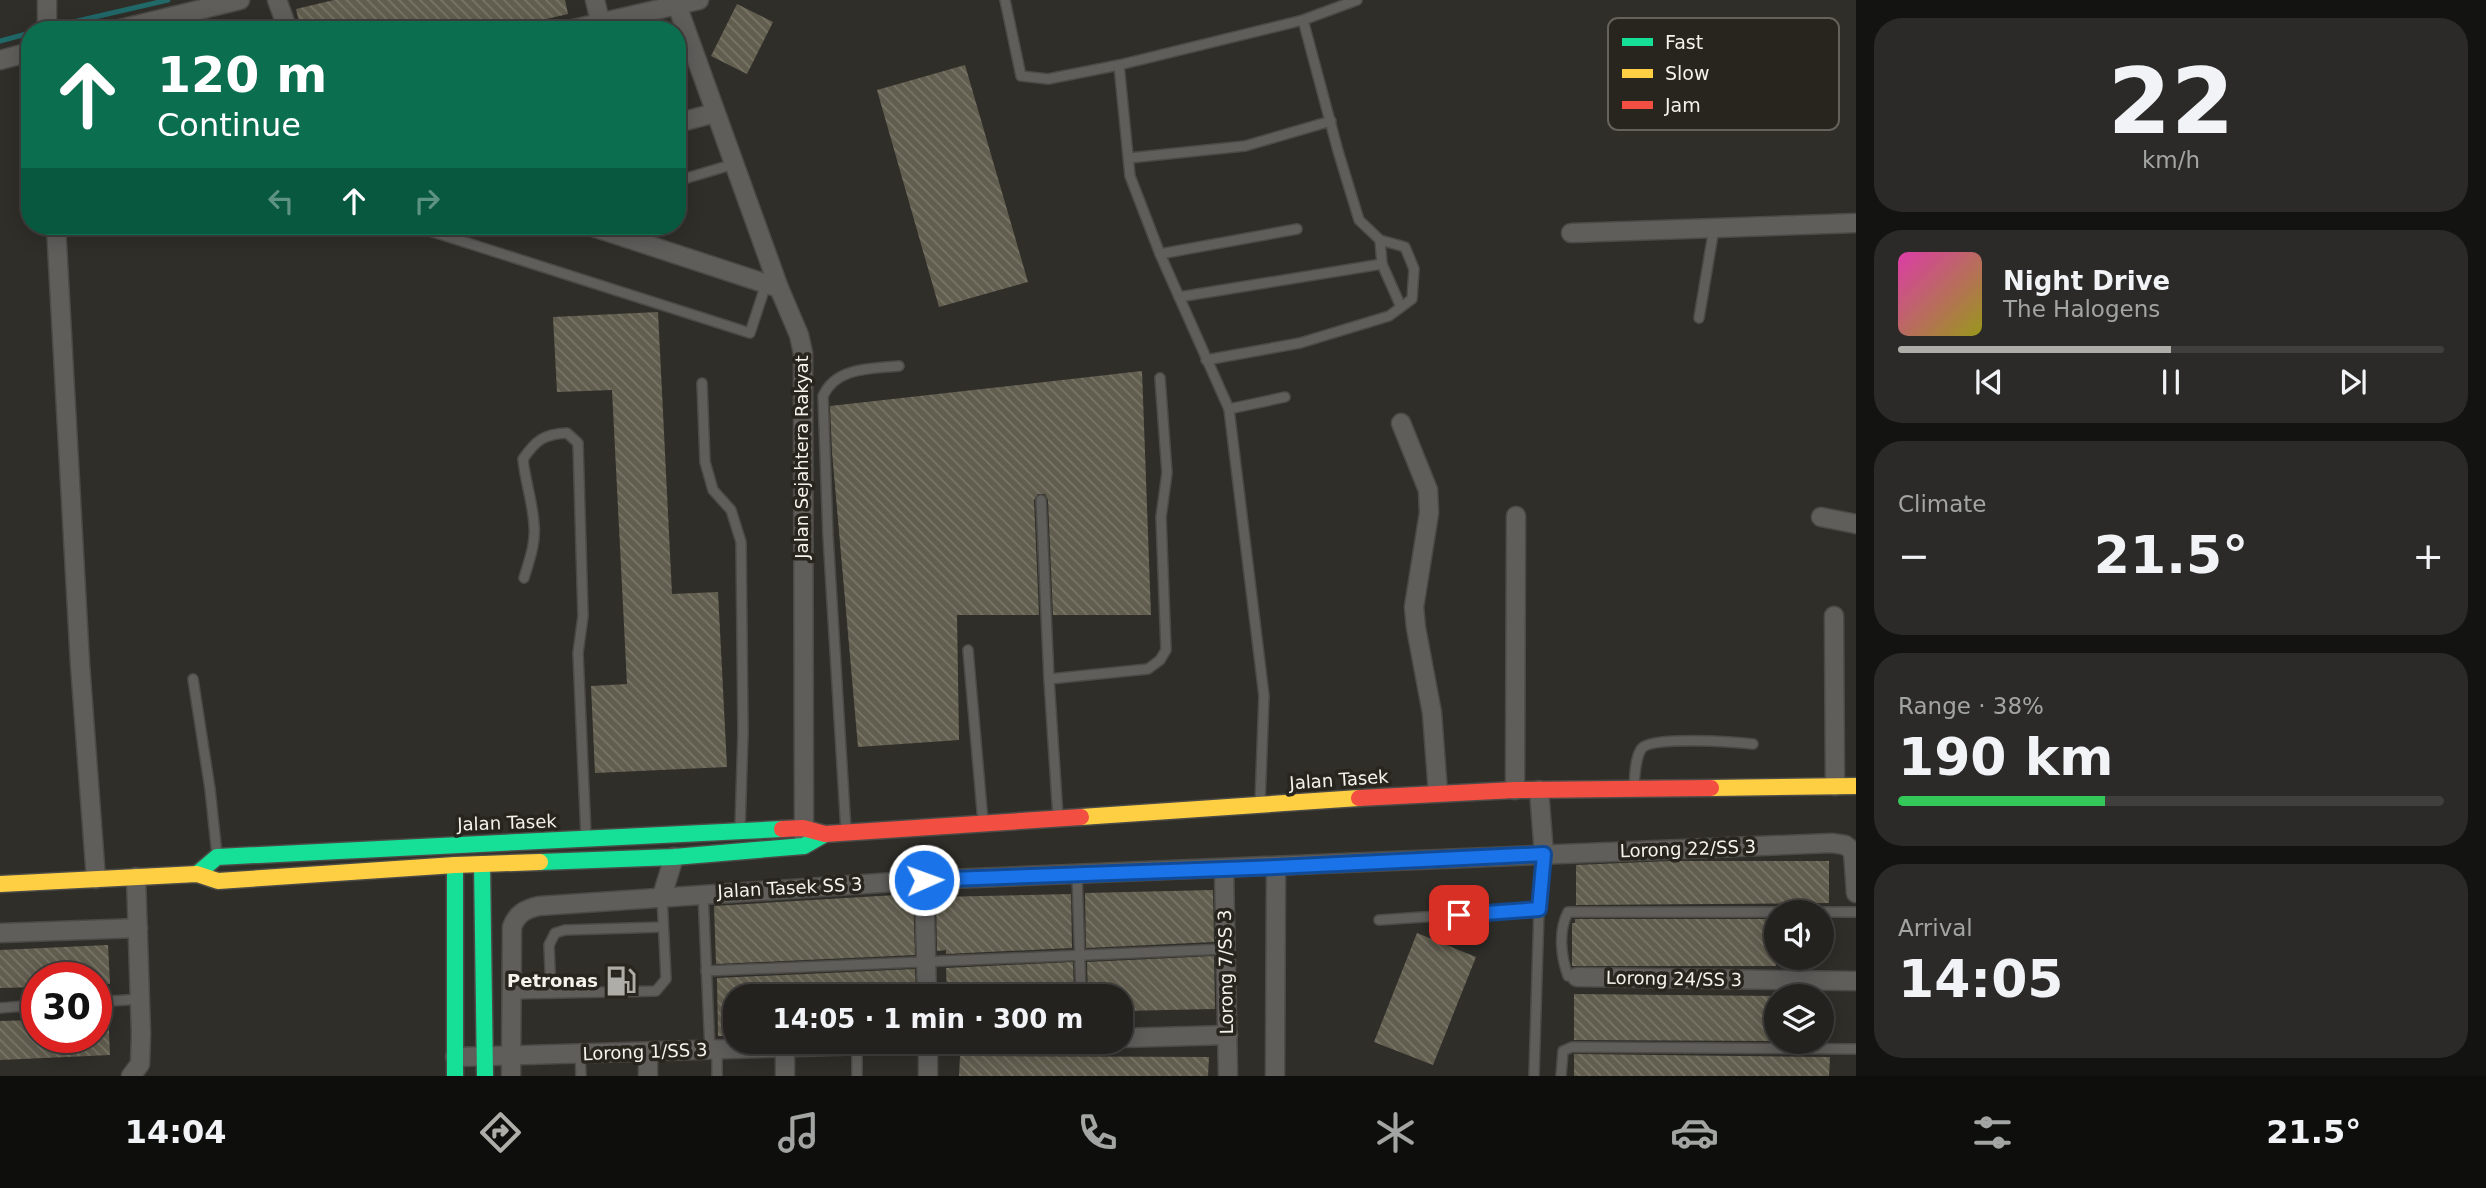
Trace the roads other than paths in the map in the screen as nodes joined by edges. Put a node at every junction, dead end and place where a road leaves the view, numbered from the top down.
1 (47, 0) edge
2 (240, 0) edge
3 (277, 0) edge
4 (595, 0) edge
5 (699, 0) edge
6 (1005, 0) edge
7 (1357, 0) edge
8 (677, 5) junction
9 (1303, 20) junction
10 (47, 21) edge
11 (153, 21) edge
12 (285, 21) edge
13 (600, 21) joint
14 (683, 21) edge
15 (686, 31) edge
16 (21, 54) edge
17 (0, 60) edge
18 (1119, 65) junction
19 (715, 113) junction
20 (686, 121) edge
21 (1331, 121) junction
22 (1129, 158) junction
23 (734, 164) junction
24 (686, 178) edge
25 (1856, 223) edge
26 (1714, 228) junction
27 (1297, 229) dead end
28 (1571, 233) dead end
29 (56, 235) edge
30 (443, 235) edge
31 (617, 235) edge
32 (1380, 240) junction
33 (1160, 254) junction
34 (1382, 264) junction
35 (772, 286) junction
36 (1179, 296) junction
37 (1401, 307) junction
38 (1699, 318) dead end
39 (1206, 360) junction
40 (899, 366) dead end
41 (1160, 378) dead end
42 (702, 383) dead end
43 (1285, 397) dead end
44 (1229, 409) junction
45 (1401, 423) dead end
46 (1041, 500) dead end
47 (1516, 516) dead end
48 (1821, 517) dead end
49 (1856, 524) edge
50 (524, 578) dead end
51 (1834, 616) dead end
52 (968, 650) dead end
53 (193, 679) dead end
54 (1049, 679) junction
55 (1753, 744) dead end
56 (1835, 786) junction
57 (1856, 786) edge
58 (1633, 788) junction
59 (1515, 790) junction
60 (1539, 790) junction
61 (1438, 793) junction
62 (1854, 803) edge
63 (1260, 804) junction
64 (1058, 819) junction
65 (983, 824) junction
66 (803, 828) junction
67 (740, 830) junction
68 (846, 832) junction
69 (825, 834) junction
70 (586, 839) junction
71 (492, 842) junction
72 (418, 846) junction
73 (804, 846) junction
74 (1544, 854) junction
75 (217, 857) junction
76 (674, 857) junction
77 (460, 861) junction
78 (482, 864) junction
79 (1276, 867) junction
80 (1224, 869) junction
81 (197, 874) junction
82 (1077, 874) junction
83 (136, 877) junction
84 (96, 879) junction
85 (924, 880) junction
86 (218, 881) junction
87 (0, 884) edge
88 (703, 893) junction
89 (1856, 893) edge
90 (662, 896) junction
91 (1539, 909) junction
92 (1764, 912) edge
93 (1834, 912) edge
94 (1856, 912) edge
95 (1379, 920) dead end
96 (663, 927) junction
97 (138, 928) junction
98 (0, 933) edge
99 (1226, 949) junction
100 (1080, 955) junction
101 (926, 961) junction
102 (706, 971) junction
103 (1577, 977) joint
104 (1856, 981) edge
105 (927, 984) edge
106 (1081, 984) edge
107 (551, 993) junction
108 (512, 994) junction
109 (141, 999) junction
110 (112, 1001) edge
111 (21, 1006) edge
112 (0, 1008) edge
113 (1228, 1035) junction
114 (1133, 1038) edge
115 (1856, 1049) edge
116 (713, 1050) junction
117 (723, 1050) edge
118 (648, 1052) junction
119 (580, 1054) junction
120 (785, 1054) edge
121 (857, 1054) edge
122 (928, 1054) edge
123 (511, 1056) junction
124 (455, 1057) junction
125 (485, 1057) junction
126 (131, 1076) edge
127 (455, 1076) edge
128 (485, 1076) edge
129 (511, 1076) edge
130 (580, 1076) edge
131 (648, 1076) edge
132 (717, 1076) edge
133 (785, 1076) edge
134 (857, 1076) edge
135 (928, 1076) edge
136 (1228, 1076) edge
137 (1275, 1076) edge
138 (1534, 1076) edge
139 (1561, 1076) edge

1 - 10 street
2 - 11 street
3 - 12 street
4 - 13 street
5 - 8 street
6 - 18 lane
7 - 9 lane
8 - 13 street
8 - 14 street, Jalan Sejahtera Rakyat
9 - 18 lane
9 - 21 lane
15 - 19 street, Jalan Sejahtera Rakyat
16 - 17 street
18 - 22 lane
19 - 20 street
19 - 23 street, Jalan Sejahtera Rakyat
21 - 22 lane
21 - 32 lane
22 - 33 lane
23 - 24 lane
23 - 35 street, Jalan Sejahtera Rakyat
25 - 26 street
26 - 28 street
26 - 38 lane
27 - 33 lane
29 - 84 street
30 - 35 lane
31 - 35 street
32 - 34 lane
32 - 37 lane
33 - 36 lane
34 - 36 lane
34 - 37 lane
35 - 66 street, Jalan Sejahtera Rakyat
36 - 39 lane
37 - 39 lane
39 - 44 lane
40 - 68 lane
41 - 54 lane
42 - 67 lane
43 - 44 lane
44 - 63 lane
45 - 61 street
46 - 54 lane
47 - 59 street
48 - 49 street
50 - 70 lane
51 - 56 street
52 - 65 lane
53 - 75 lane
54 - 64 lane
55 - 58 lane
56 - 57 main road, Jalan Tasek
56 - 58 main road, Jalan Tasek
56 - 62 main road
58 - 60 main road, Jalan Tasek
59 - 60 main road, Jalan Tasek
59 - 61 main road, Jalan Tasek
60 - 74 street
61 - 63 main road, Jalan Tasek
63 - 64 main road, Jalan Tasek
64 - 65 main road, Jalan Tasek
65 - 68 main road, Jalan Tasek
66 - 67 main road, Jalan Tasek
66 - 69 main road, Jalan Tasek
66 - 73 street, Jalan Sejahtera Rakyat
67 - 70 main road, Jalan Tasek
68 - 69 main road, Jalan Tasek
69 - 73 main road, Jalan Tasek
70 - 71 main road, Jalan Tasek
71 - 72 main road, Jalan Tasek
71 - 77 main road
72 - 75 main road, Jalan Tasek
72 - 77 main road
73 - 76 main road, Jalan Tasek
74 - 79 street, Lorong 22/SS 3
74 - 89 street, Lorong 22/SS 3
74 - 91 lane
75 - 81 main road
75 - 86 lane
76 - 78 main road, Jalan Tasek
76 - 90 street
77 - 78 main road, Jalan Tasek
77 - 86 main road, Jalan Tasek
77 - 124 main road
78 - 125 main road
79 - 80 street, Jalan Tasek SS 3
79 - 137 street
80 - 82 street, Jalan Tasek SS 3
80 - 99 street, Lorong 7/SS 3
81 - 83 main road, Jalan Tasek
81 - 86 main road, Jalan Tasek
82 - 85 street, Jalan Tasek SS 3
82 - 100 lane
83 - 84 main road, Jalan Tasek
83 - 97 street
84 - 87 main road, Jalan Tasek
85 - 88 street, Jalan Tasek SS 3
85 - 101 street
88 - 90 street, Jalan Tasek SS 3
88 - 102 lane
90 - 96 lane
90 - 108 street, Jalan Tasek SS 3
91 - 95 lane
91 - 138 lane
92 - 103 lane
93 - 94 lane
96 - 107 lane
96 - 107 lane
97 - 98 street
97 - 109 street
99 - 100 lane
99 - 113 street, Lorong 7/SS 3
100 - 101 lane
100 - 106 lane
101 - 102 lane
101 - 105 street
102 - 116 lane
103 - 104 street, Lorong 24/SS 3
107 - 108 lane
108 - 123 street
109 - 110 lane
109 - 126 street
111 - 112 lane
113 - 114 street
113 - 136 street, Lorong 7/SS 3
115 - 139 lane
116 - 117 street, Lorong 1/SS 3
116 - 118 street, Lorong 1/SS 3
116 - 132 lane
118 - 119 street, Lorong 1/SS 3
118 - 131 street
119 - 123 street, Lorong 1/SS 3
119 - 130 lane
120 - 133 street
121 - 134 lane
122 - 135 street
123 - 125 street, Lorong 1/SS 3
123 - 129 street
124 - 125 street, Lorong 1/SS 3
124 - 127 main road
125 - 128 main road

